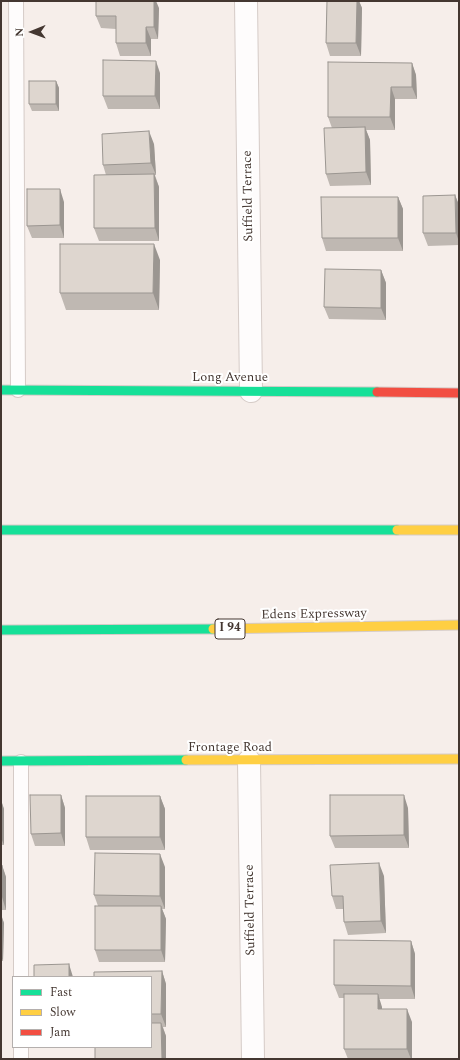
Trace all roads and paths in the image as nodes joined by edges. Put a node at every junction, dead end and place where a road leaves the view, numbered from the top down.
1 (16, 1) edge
2 (246, 1) edge
3 (1, 390) edge
4 (18, 390) junction
5 (251, 391) junction
6 (459, 393) edge
7 (1, 530) edge
8 (459, 530) edge
9 (459, 625) edge
10 (1, 630) edge
11 (459, 759) edge
12 (1, 761) edge
13 (249, 761) junction
14 (20, 762) junction
15 (21, 976) edge
16 (21, 1048) edge
17 (21, 1059) edge
18 (253, 1059) edge

1 - 4 lane
2 - 5 street, Suffield Terrace
3 - 4 main road, Long Avenue
4 - 5 main road, Long Avenue
5 - 6 main road, Long Avenue
7 - 8 main road
9 - 10 main road, Edens Expressway / I 94
11 - 13 main road, Frontage Road
12 - 14 main road, Frontage Road
13 - 14 main road, Frontage Road
13 - 18 street, Suffield Terrace
14 - 15 lane
16 - 17 lane

